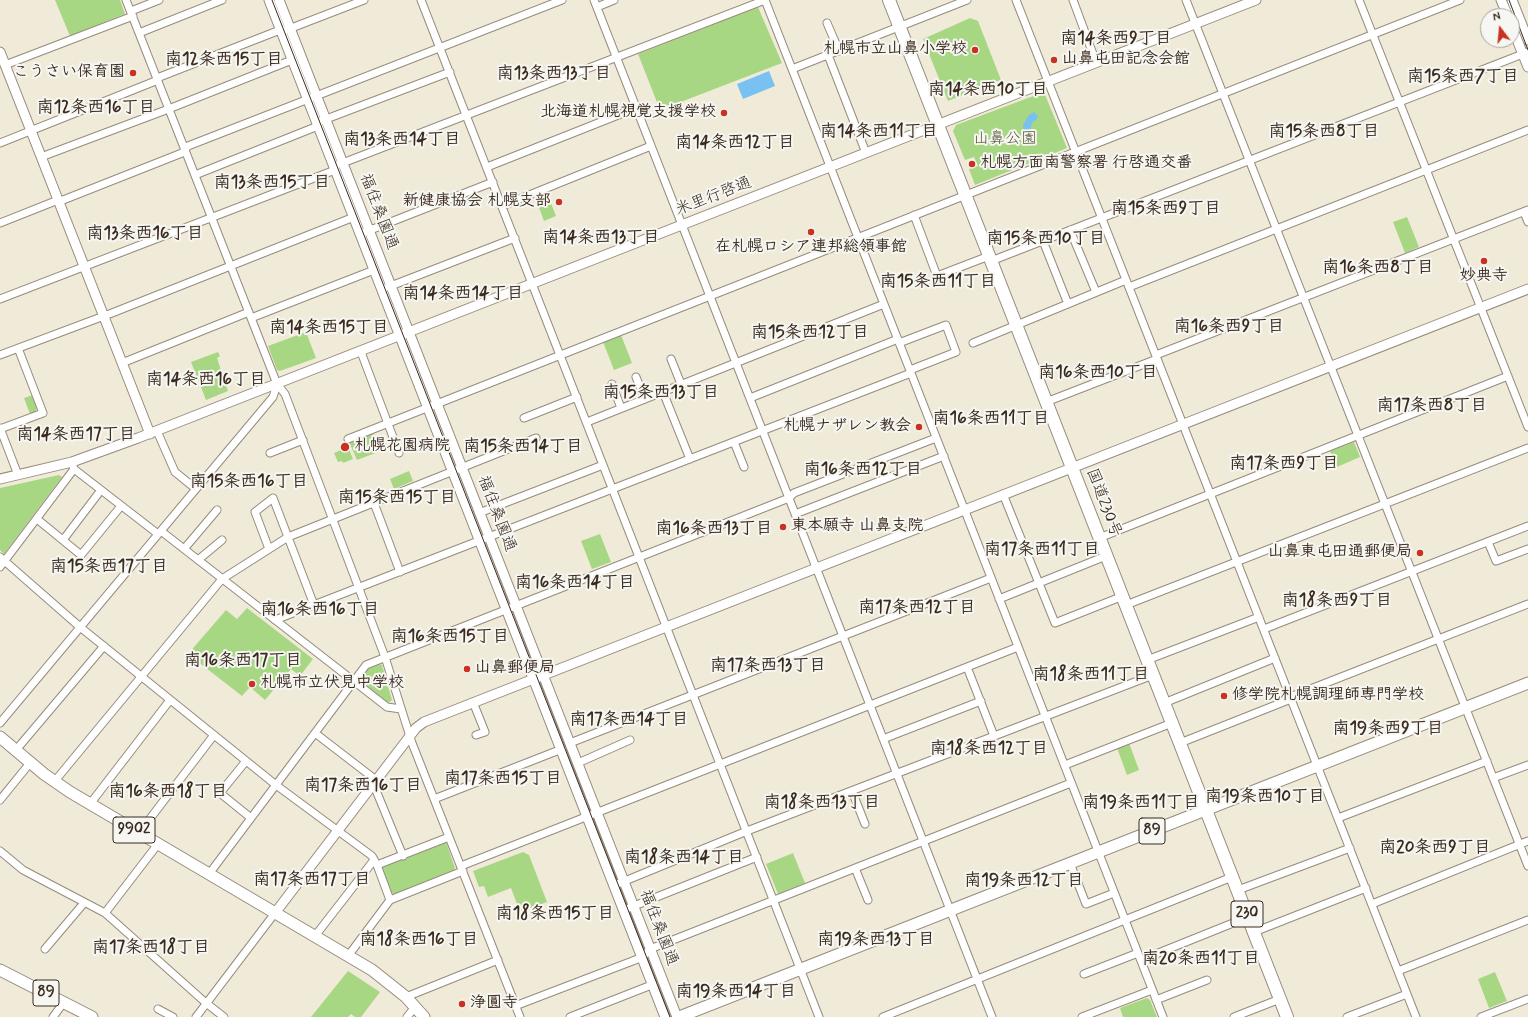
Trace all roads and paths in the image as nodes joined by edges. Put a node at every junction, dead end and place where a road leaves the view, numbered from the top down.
1 (126, 0) edge
2 (159, 0) edge
3 (222, 0) edge
4 (268, 0) edge
5 (279, 0) edge
6 (364, 0) edge
7 (422, 0) edge
8 (562, 0) edge
9 (614, 0) edge
10 (889, 0) edge
11 (967, 0) edge
12 (1016, 0) edge
13 (1073, 0) edge
14 (1186, 0) edge
15 (1256, 0) edge
16 (1359, 0) edge
17 (1460, 0) edge
18 (1512, 0) edge
19 (767, 1) edge
20 (595, 4) edge
21 (132, 14) junction
22 (827, 23) dead end
23 (1196, 24) junction
24 (900, 27) junction
25 (284, 30) junction
26 (139, 33) junction
27 (1373, 34) junction
28 (1528, 40) edge
29 (1520, 43) edge
30 (440, 47) junction
31 (839, 51) junction
32 (1525, 53) edge
33 (828, 55) junction
34 (616, 57) junction
35 (2, 60) edge
36 (292, 60) junction
37 (1096, 62) junction
38 (1528, 67) edge
39 (792, 69) junction
40 (450, 72) junction
41 (157, 79) junction
42 (1048, 82) junction
43 (1224, 93) junction
44 (312, 98) junction
45 (1400, 103) junction
46 (636, 108) junction
47 (169, 109) junction
48 (466, 115) junction
49 (320, 123) junction
50 (938, 125) junction
51 (1528, 130) edge
52 (31, 131) junction
53 (0, 143) edge
54 (651, 146) junction
55 (185, 150) junction
56 (1076, 151) junction
57 (866, 153) junction
58 (41, 157) junction
59 (1250, 161) junction
60 (337, 166) junction
61 (487, 167) junction
62 (830, 167) junction
63 (1427, 170) junction
64 (195, 175) junction
65 (493, 182) junction
66 (965, 194) junction
67 (58, 201) junction
68 (502, 206) junction
69 (1526, 211) edge
70 (914, 215) junction
71 (354, 217) junction
72 (212, 218) junction
73 (1102, 218) junction
74 (1528, 222) edge
75 (0, 223) edge
76 (682, 225) junction
77 (1277, 229) junction
78 (1070, 230) junction
79 (364, 232) junction
80 (858, 237) junction
81 (515, 238) junction
82 (1453, 238) junction
83 (1043, 241) junction
84 (990, 258) junction
85 (231, 266) junction
86 (84, 267) junction
87 (374, 270) junction
88 (1126, 280) junction
89 (532, 284) junction
90 (1129, 287) junction
91 (386, 288) junction
92 (1528, 289) edge
93 (1096, 292) junction
94 (710, 295) junction
95 (1304, 296) junction
96 (0, 299) edge
97 (884, 304) junction
98 (1068, 304) junction
99 (1481, 308) junction
100 (103, 315) junction
101 (250, 315) junction
102 (1016, 326) junction
103 (409, 332) junction
104 (400, 336) junction
105 (898, 341) junction
106 (973, 343) dead end
107 (18, 348) junction
108 (361, 352) junction
109 (0, 355) edge
110 (560, 355) junction
111 (1156, 357) junction
112 (671, 359) dead end
113 (736, 362) junction
114 (122, 363) junction
115 (1331, 366) junction
116 (910, 372) junction
117 (1508, 376) junction
118 (636, 377) dead end
119 (277, 384) junction
120 (612, 384) dead end
121 (681, 384) junction
122 (663, 392) junction
123 (577, 397) junction
124 (750, 398) junction
125 (645, 399) junction
126 (1046, 402) junction
127 (432, 406) junction
128 (621, 408) junction
129 (524, 418) dead end
130 (587, 422) junction
131 (388, 423) junction
132 (1183, 424) junction
133 (1528, 427) edge
134 (0, 429) edge
135 (762, 430) junction
136 (153, 432) junction
137 (1358, 435) junction
138 (536, 438) dead end
139 (936, 438) junction
140 (348, 439) dead end
141 (302, 440) junction
142 (734, 442) junction
143 (1528, 448) edge
144 (270, 452) dead end
145 (399, 453) dead end
146 (944, 456) junction
147 (690, 459) junction
148 (73, 465) junction
149 (603, 465) junction
150 (744, 467) dead end
151 (1072, 468) junction
152 (458, 470) junction
153 (18, 475) junction
154 (0, 479) edge
155 (196, 489) junction
156 (613, 489) junction
157 (101, 490) junction
158 (1004, 494) junction
159 (1210, 494) junction
160 (789, 498) junction
161 (374, 503) junction
162 (1385, 504) junction
163 (122, 506) junction
164 (964, 509) junction
165 (217, 510) dead end
166 (479, 513) junction
167 (795, 514) junction
168 (37, 519) junction
169 (332, 519) junction
170 (1528, 526) edge
171 (159, 533) junction
172 (288, 537) junction
173 (1099, 538) junction
174 (484, 539) junction
175 (63, 540) junction
176 (222, 540) dead end
177 (1488, 542) junction
178 (184, 549) junction
179 (270, 549) junction
180 (1528, 549) edge
181 (1106, 556) junction
182 (639, 557) junction
183 (2, 559) edge
184 (198, 560) junction
185 (1237, 562) junction
186 (0, 567) edge
187 (816, 568) junction
188 (400, 572) junction
189 (1412, 572) junction
190 (222, 578) junction
191 (991, 578) junction
192 (1039, 583) junction
193 (358, 588) junction
194 (999, 599) junction
195 (1124, 601) junction
196 (1528, 604) edge
197 (314, 605) junction
198 (516, 606) junction
199 (506, 610) junction
200 (1259, 617) junction
201 (275, 620) junction
202 (80, 627) junction
203 (667, 627) junction
204 (1264, 629) junction
205 (843, 636) junction
206 (1439, 639) junction
207 (104, 646) junction
208 (1018, 647) junction
209 (385, 657) junction
210 (1275, 658) junction
211 (1147, 660) junction
212 (968, 667) junction
213 (543, 675) junction
214 (1153, 675) junction
215 (142, 676) junction
216 (533, 679) junction
217 (354, 682) junction
218 (1528, 683) edge
219 (693, 695) junction
220 (1291, 698) junction
221 (170, 700) junction
222 (981, 701) junction
223 (473, 702) junction
224 (1164, 703) junction
225 (870, 705) junction
226 (1466, 708) junction
227 (401, 709) junction
228 (1045, 716) junction
229 (0, 723) edge
230 (1172, 723) junction
231 (315, 733) junction
232 (214, 735) junction
233 (476, 735) dead end
234 (410, 736) junction
235 (994, 736) junction
236 (0, 737) edge
237 (883, 738) junction
238 (630, 740) dead end
239 (570, 743) junction
240 (1180, 743) junction
241 (562, 749) junction
242 (16, 750) junction
243 (246, 760) junction
244 (1487, 761) junction
245 (30, 763) junction
246 (578, 763) junction
247 (720, 764) junction
248 (1528, 765) edge
249 (1065, 766) junction
250 (1318, 766) junction
251 (897, 774) junction
252 (1493, 778) junction
253 (54, 782) junction
254 (374, 782) junction
255 (1071, 783) junction
256 (276, 785) junction
257 (852, 791) junction
258 (434, 799) junction
259 (0, 800) edge
260 (90, 804) junction
261 (1206, 811) junction
262 (597, 812) junction
263 (588, 816) junction
264 (251, 818) junction
265 (1338, 818) junction
266 (865, 824) dead end
267 (338, 831) junction
268 (747, 832) junction
269 (139, 833) junction
270 (450, 837) junction
271 (923, 841) junction
272 (1528, 841) edge
273 (158, 844) junction
274 (1520, 845) junction
275 (1350, 848) junction
276 (0, 851) edge
277 (1098, 852) junction
278 (403, 856) junction
279 (757, 857) junction
280 (376, 863) junction
281 (1070, 864) junction
282 (1528, 866) edge
283 (855, 868) junction
284 (462, 869) junction
285 (209, 874) junction
286 (1232, 877) junction
287 (619, 883) junction
288 (1366, 888) junction
289 (1238, 890) junction
290 (1114, 893) junction
291 (390, 900) junction
292 (868, 900) dead end
293 (774, 901) junction
294 (84, 903) junction
295 (1372, 904) junction
296 (633, 906) junction
297 (624, 910) junction
298 (950, 910) junction
299 (105, 913) junction
300 (275, 913) junction
301 (1248, 917) junction
302 (1528, 920) edge
303 (1125, 921) junction
304 (1254, 932) junction
305 (315, 936) junction
306 (45, 949) dead end
307 (650, 949) junction
308 (348, 956) junction
309 (1139, 956) junction
310 (643, 957) junction
311 (498, 960) junction
312 (801, 969) junction
313 (0, 970) edge
314 (1398, 971) junction
315 (1084, 974) dead end
316 (978, 980) junction
317 (1207, 980) dead end
318 (654, 984) junction
319 (1152, 990) junction
320 (1407, 994) junction
321 (406, 997) junction
322 (1280, 998) junction
323 (1528, 999) edge
324 (1156, 1000) junction
325 (64, 1002) junction
326 (206, 1003) junction
327 (415, 1006) junction
328 (515, 1006) junction
329 (158, 1009) dead end
330 (53, 1017) edge
331 (92, 1017) edge
332 (173, 1017) edge
333 (196, 1017) edge
334 (224, 1017) edge
335 (407, 1017) edge
336 (424, 1017) edge
337 (520, 1017) edge
338 (570, 1017) edge
339 (665, 1017) edge
340 (678, 1017) edge
341 (819, 1017) edge
342 (883, 1017) edge
343 (992, 1017) edge
344 (1082, 1017) edge
345 (1163, 1017) edge
346 (1234, 1017) edge
347 (1287, 1017) edge
348 (1346, 1017) edge
349 (1416, 1017) edge
350 (1481, 1017) edge

1 - 21 street
2 - 21 street
3 - 26 street
4 - 25 street, 福住桑園通
5 - 25 street, 福住桑園通
6 - 25 street
7 - 30 street
8 - 30 street
9 - 20 street
10 - 24 highway, 国道230号 / 230
11 - 24 street
12 - 42 street
13 - 37 street
14 - 23 street
15 - 23 street, 米里行啓通
16 - 27 street
17 - 27 street
18 - 28 street
19 - 34 street
19 - 39 street
20 - 34 street
21 - 26 street
21 - 35 street
22 - 31 street
23 - 37 street, 米里行啓通
23 - 43 street
24 - 31 street
24 - 50 highway, 国道230号 / 230
25 - 36 street, 福住桑園通
25 - 41 street
25 - 44 street, 福住桑園通
26 - 41 street
27 - 43 street
27 - 45 street
29 - 32 street
30 - 40 street
30 - 44 street
31 - 33 street
32 - 38 street
32 - 45 street
33 - 39 street
33 - 57 street
34 - 46 street
34 - 48 street
35 - 52 street
36 - 44 street, 福住桑園通
36 - 47 street
37 - 42 street, 米里行啓通
39 - 62 street
40 - 48 street
40 - 49 street
41 - 47 street
41 - 52 street
42 - 50 street, 米里行啓通
42 - 56 street
43 - 56 street
43 - 59 street
44 - 49 street, 福住桑園通
44 - 55 street
45 - 59 street
45 - 63 street
46 - 54 street
46 - 61 street
47 - 55 street
47 - 58 street
48 - 60 street
48 - 61 street
49 - 60 street, 福住桑園通
49 - 64 street
50 - 57 street, 米里行啓通
50 - 66 highway, 国道230号 / 230
51 - 63 street
52 - 53 street
52 - 58 street
54 - 68 street
54 - 76 street
55 - 64 street
55 - 67 street
56 - 66 street
56 - 73 street
57 - 62 street, 米里行啓通
58 - 67 street
59 - 73 street
59 - 77 street
60 - 71 street, 福住桑園通
60 - 72 street
60 - 79 street, 福住桑園通
61 - 65 street
62 - 76 street, 米里行啓通
62 - 80 street
63 - 77 street
63 - 82 street
64 - 72 street
65 - 68 street
65 - 79 street
66 - 70 street
66 - 84 highway, 国道230号 / 230
67 - 75 street
67 - 86 street
68 - 81 street
69 - 74 street
69 - 82 street
70 - 80 street
70 - 84 street
71 - 79 street, 福住桑園通
71 - 85 street
72 - 85 street
72 - 86 street
73 - 78 street
73 - 88 street
76 - 89 street, 米里行啓通
76 - 94 street
77 - 90 street
77 - 95 street
78 - 83 street
78 - 93 street
79 - 87 street, 福住桑園通
79 - 91 street, 福住桑園通
80 - 94 street
80 - 97 street
81 - 89 street
81 - 91 street
82 - 95 street
82 - 99 street
83 - 84 street
83 - 98 street
84 - 102 highway, 国道230号 / 230
85 - 100 street
85 - 101 street
86 - 96 street
86 - 100 street
87 - 91 street, 福住桑園通
87 - 101 street
88 - 90 street
88 - 93 street
89 - 103 street, 米里行啓通
89 - 110 street
90 - 111 street
91 - 103 street, 福住桑園通
91 - 104 street, 福住桑園通
92 - 99 street
93 - 98 street
94 - 110 street
94 - 113 street
95 - 111 street
95 - 115 street
97 - 105 street
97 - 113 street
98 - 102 street
99 - 115 street
99 - 117 street
100 - 107 street
100 - 114 street
101 - 114 street
101 - 119 street
102 - 106 street
102 - 126 highway, 国道230号 / 230
103 - 104 street, 米里行啓通
103 - 127 street, 福住桑園通
104 - 108 street, 米里行啓通
104 - 127 street, 福住桑園通
105 - 116 street
105 - 116 street
105 - 124 street
107 - 109 street
107 - 134 street
108 - 119 street, 米里行啓通
108 - 131 street
110 - 123 street
110 - 127 street
111 - 126 street
111 - 132 street
112 - 121 street
113 - 121 street
113 - 124 street
114 - 136 street
115 - 132 street
115 - 137 street
116 - 135 street
116 - 139 street
117 - 133 street
117 - 137 street
118 - 125 street
119 - 136 street, 米里行啓通
119 - 141 street
119 - 155 street
120 - 128 street
121 - 122 street
122 - 125 street
122 - 147 street
123 - 129 street
123 - 130 street
124 - 135 street
125 - 128 street
126 - 151 highway, 国道230号 / 230
127 - 131 street
127 - 152 street, 福住桑園通
128 - 130 street
130 - 149 street
131 - 140 street
131 - 145 street
132 - 151 street
132 - 159 street
134 - 153 street
135 - 142 street
135 - 160 street
136 - 148 street, 米里行啓通
136 - 155 street
137 - 159 street
137 - 162 street
138 - 152 street
139 - 146 street
139 - 160 street
141 - 144 street
141 - 169 street
142 - 147 street
142 - 150 street
143 - 162 street
146 - 164 street
146 - 167 street
147 - 156 street
148 - 153 street, 米里行啓通
148 - 157 street
148 - 168 street
149 - 156 street
149 - 166 street
151 - 158 street
151 - 173 highway, 国道230号 / 230
152 - 161 street
152 - 166 street, 福住桑園通
152 - 174 street, 福住桑園通
153 - 154 street, 米里行啓通
155 - 171 street
156 - 174 street
156 - 182 street
157 - 163 street
157 - 175 street
158 - 164 street
158 - 192 street
159 - 173 street
159 - 185 street
160 - 167 street
160 - 182 street
161 - 169 street
161 - 188 street
162 - 185 street
162 - 189 street
163 - 171 street
163 - 175 street
164 - 187 street
164 - 191 street
165 - 178 street
166 - 174 street, 福住桑園通
167 - 187 street
168 - 175 street
168 - 183 street
169 - 172 street
169 - 193 street
170 - 177 street
171 - 178 street
171 - 202 street
172 - 179 street
172 - 179 street
172 - 197 street
173 - 181 highway, 国道230号 / 230
174 - 188 street
174 - 198 street, 福住桑園通
174 - 199 street, 福住桑園通
176 - 184 street
177 - 180 street
177 - 189 street
178 - 184 street
179 - 190 street
181 - 192 street
181 - 195 highway, 国道230号 / 230
182 - 198 street
182 - 203 street
183 - 186 street
183 - 202 street
184 - 190 street
185 - 195 street
185 - 200 street
187 - 203 street
187 - 205 street
188 - 193 street
189 - 204 street
189 - 206 street
190 - 201 street
190 - 215 street
191 - 194 street
191 - 205 street
192 - 194 street
192 - 195 street
193 - 197 street
193 - 209 street
194 - 208 street
195 - 211 highway, 国道230号 / 230
196 - 206 street
197 - 201 street
198 - 199 street
198 - 213 street, 福住桑園通
199 - 209 street
199 - 216 street, 福住桑園通
200 - 204 street
200 - 211 street
201 - 217 street
202 - 207 street
202 - 229 street
203 - 213 street
203 - 219 street
204 - 210 street
205 - 219 street
205 - 225 street
206 - 220 street
206 - 226 street
207 - 215 street
207 - 242 street
208 - 212 street
208 - 228 street
209 - 217 street
209 - 227 street
210 - 220 street
210 - 224 street
211 - 214 highway, 国道230号 / 230
212 - 222 street
212 - 225 street
213 - 216 street
213 - 239 street, 福住桑園通
214 - 224 highway, 国道230号 / 230
214 - 228 street
215 - 221 street
215 - 253 street
216 - 223 street
216 - 241 street, 福住桑園通
217 - 227 street
217 - 231 street
218 - 226 main road, 89
219 - 239 street
219 - 247 street
220 - 240 street
220 - 250 street
221 - 232 street
221 - 260 street
222 - 235 street
222 - 237 street
223 - 233 street
223 - 234 street
224 - 230 highway, 国道230号 / 230
225 - 237 street
225 - 247 street
226 - 244 street
226 - 250 main road, 89
227 - 234 street
228 - 235 street
228 - 249 street
230 - 240 highway, 国道230号 / 230
230 - 249 street
231 - 254 street
231 - 256 street
232 - 243 street
232 - 269 street
234 - 254 street
234 - 258 street
235 - 251 street
236 - 242 main road, 9902
237 - 251 street
238 - 246 street
239 - 246 street, 福住桑園通
240 - 261 highway, 国道230号 / 230
241 - 258 street
241 - 263 street, 福住桑園通
242 - 245 main road, 9902
243 - 256 street
243 - 264 street
244 - 252 street
244 - 265 street
245 - 253 main road, 9902
245 - 259 street
246 - 262 street, 福住桑園通
247 - 262 street
247 - 268 street
248 - 252 street
249 - 255 street
250 - 261 main road, 89
250 - 265 street
251 - 257 street
251 - 271 street
252 - 274 street
253 - 260 main road, 9902
254 - 267 street
254 - 278 street
255 - 271 street
255 - 277 street
256 - 264 street
256 - 267 street
257 - 266 street
257 - 268 street
258 - 270 street
260 - 269 main road, 9902
261 - 277 main road, 89
261 - 286 highway, 国道230号 / 230
262 - 263 street
262 - 287 street, 福住桑園通
263 - 284 street
263 - 287 street, 福住桑園通
264 - 285 street
265 - 275 street
267 - 280 street
267 - 300 street
268 - 279 street
268 - 287 street
269 - 273 main road, 9902
270 - 278 street
270 - 284 street
271 - 283 street
271 - 298 street
272 - 274 street
273 - 285 main road, 9902
273 - 299 street
274 - 282 street
274 - 295 street
275 - 288 street
275 - 289 street
276 - 294 street
277 - 281 main road, 89
277 - 290 street
278 - 280 street
279 - 293 street
279 - 296 street
280 - 291 street
280 - 305 street
281 - 290 street
281 - 298 main road, 89
283 - 292 street
283 - 293 street
284 - 291 street
284 - 311 street
285 - 300 main road, 9902
286 - 289 highway, 国道230号 / 230
286 - 303 street
287 - 296 street, 福住桑園通
287 - 297 street, 福住桑園通
288 - 295 street
288 - 304 street
289 - 301 highway, 国道230号 / 230
290 - 303 street
291 - 308 street
293 - 307 street
293 - 312 street
294 - 299 street
294 - 306 street
295 - 314 street
296 - 297 street
296 - 307 street, 福住桑園通
297 - 310 street, 福住桑園通
298 - 312 main road, 89
298 - 316 street
299 - 326 street
300 - 305 main road, 9902
300 - 326 street
301 - 304 highway, 国道230号 / 230
301 - 309 street
302 - 314 street
303 - 309 street
303 - 316 street
304 - 322 highway, 国道230号 / 230
305 - 308 main road, 9902
307 - 310 street
307 - 340 street, 福住桑園通
308 - 321 main road, 9902
309 - 315 street
309 - 319 street
310 - 318 street, 福住桑園通
310 - 328 street
311 - 321 street
311 - 328 street
312 - 340 main road, 89
312 - 341 street
313 - 325 main road, 89
314 - 320 street
316 - 342 street
316 - 343 street
317 - 324 street
318 - 338 street
318 - 339 street, 福住桑園通
319 - 324 street
319 - 344 street
320 - 348 street
320 - 349 street
321 - 327 main road, 9902
322 - 346 street
322 - 347 highway, 国道230号 / 230
323 - 350 street
324 - 345 street
325 - 330 street
325 - 331 main road, 89
326 - 333 street
326 - 334 street
327 - 335 street
327 - 336 main road, 9902
328 - 337 street
329 - 332 street

